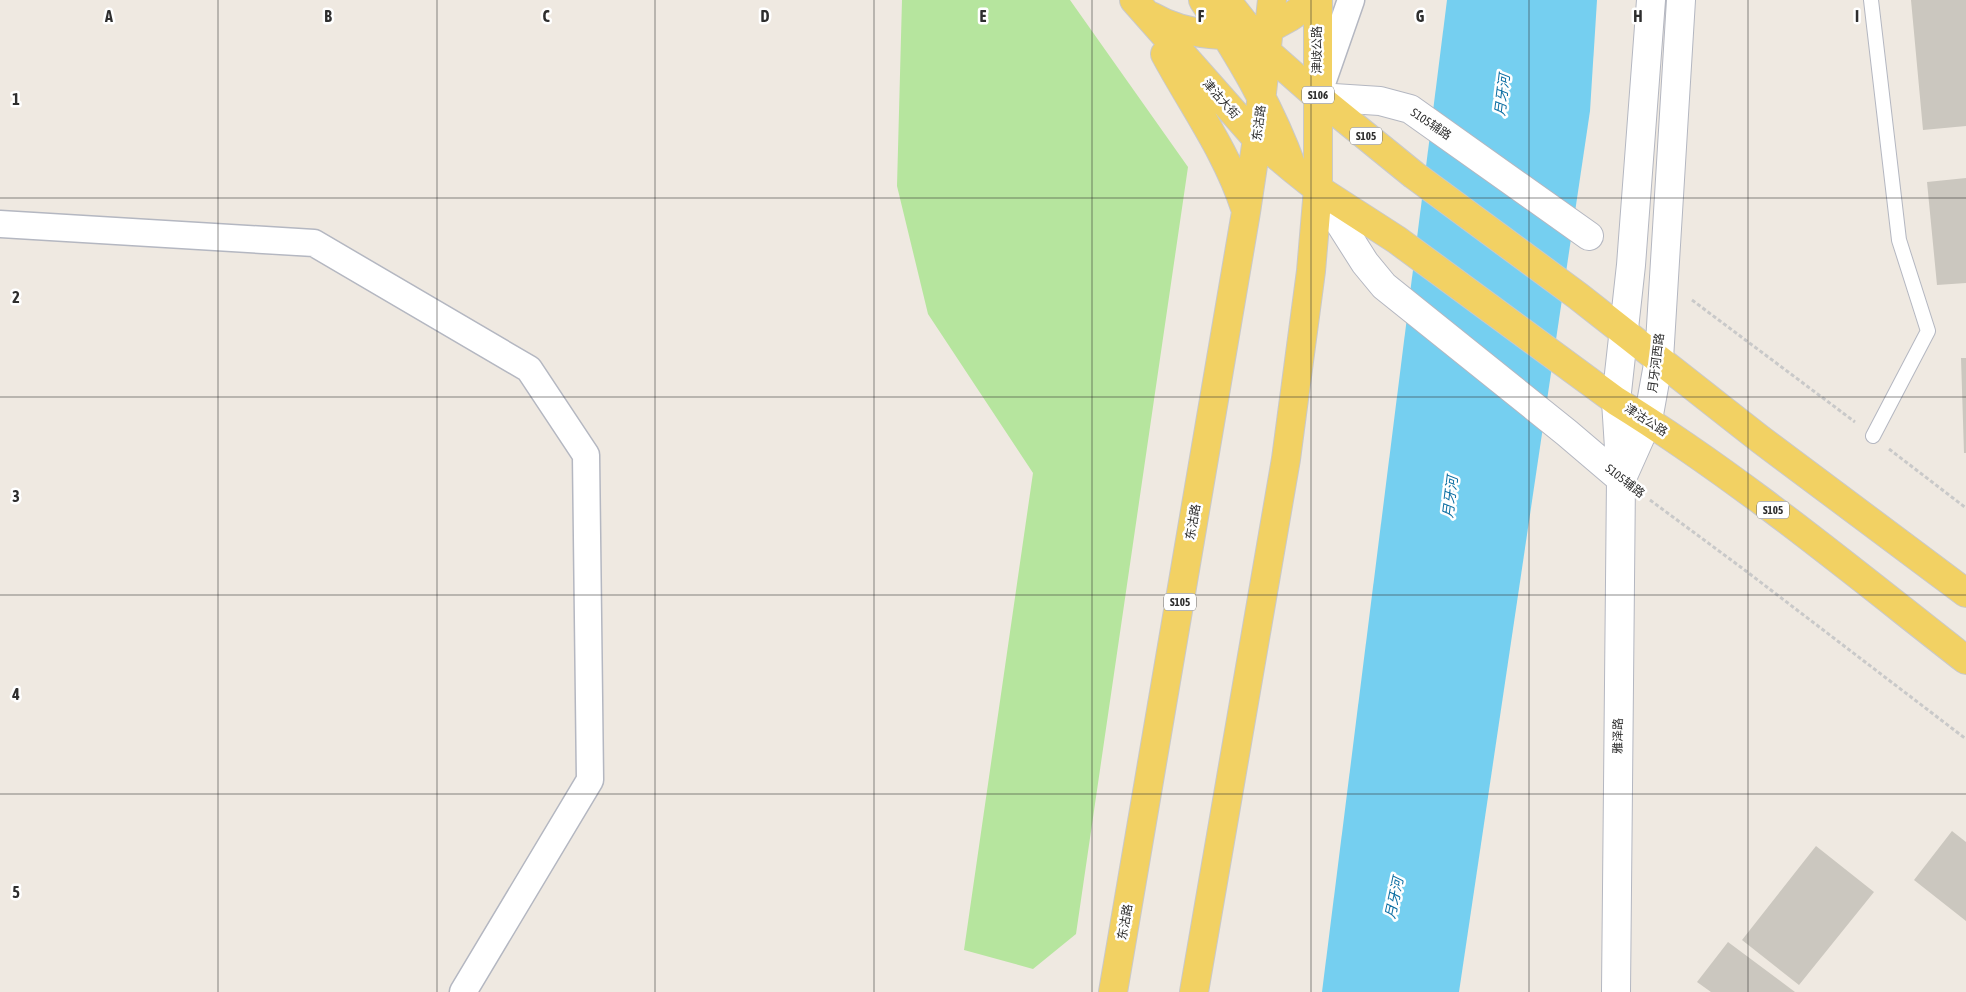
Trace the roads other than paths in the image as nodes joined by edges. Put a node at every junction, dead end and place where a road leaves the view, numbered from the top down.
1 (1203, 0) edge
2 (1226, 0) edge
3 (1262, 0) edge
4 (1272, 0) edge
5 (1312, 0) edge
6 (1318, 0) edge
7 (1351, 0) edge
8 (1650, 0) edge
9 (1681, 0) edge
10 (1871, 0) edge
11 (1137, 4) edge
12 (1256, 36) junction
13 (1262, 95) junction
14 (1318, 97) junction
15 (1257, 139) junction
16 (1293, 169) junction
17 (1318, 189) junction
18 (1246, 212) junction
19 (0, 224) edge
20 (1589, 236) dead end
21 (1311, 271) junction
22 (1624, 331) junction
23 (1659, 359) junction
24 (1616, 401) junction
25 (1648, 420) junction
26 (1873, 436) road end
27 (1621, 479) junction
28 (1966, 593) edge
29 (1966, 660) edge
30 (463, 992) edge
31 (1113, 992) edge
32 (1194, 992) edge
33 (1616, 992) edge

1 - 12 main road
2 - 12 main road
3 - 12 street
4 - 12 main road
5 - 12 main road
6 - 14 main road, 津歧公路 / S106
7 - 14 street
8 - 22 street
9 - 23 street, 月牙河西路
10 - 26 lane
11 - 12 main road
11 - 15 main road, 津沽大街
11 - 18 main road
12 - 13 main road, 东沽路 / S105
12 - 13 main road
12 - 14 main road, S105
13 - 15 main road, 东沽路 / S105
13 - 16 main road
14 - 17 main road, 津歧公路 / S106
14 - 20 street, S105辅路
14 - 22 main road, S105
15 - 16 main road, 津沽大街
15 - 18 main road, 东沽路 / S105
16 - 17 main road, 津沽大街
16 - 21 main road
17 - 21 main road
17 - 24 main road, 津沽公路 / S105
17 - 27 street, S105辅路
18 - 31 main road, 东沽路 / S105
19 - 30 street
21 - 32 main road
22 - 23 main road
22 - 24 street
23 - 25 street, 月牙河西路
23 - 28 main road
24 - 25 main road, 津沽公路 / S105
24 - 27 street
25 - 27 street, 月牙河西路
25 - 29 main road, 津沽公路 / S105
27 - 33 street, 雅泽路

